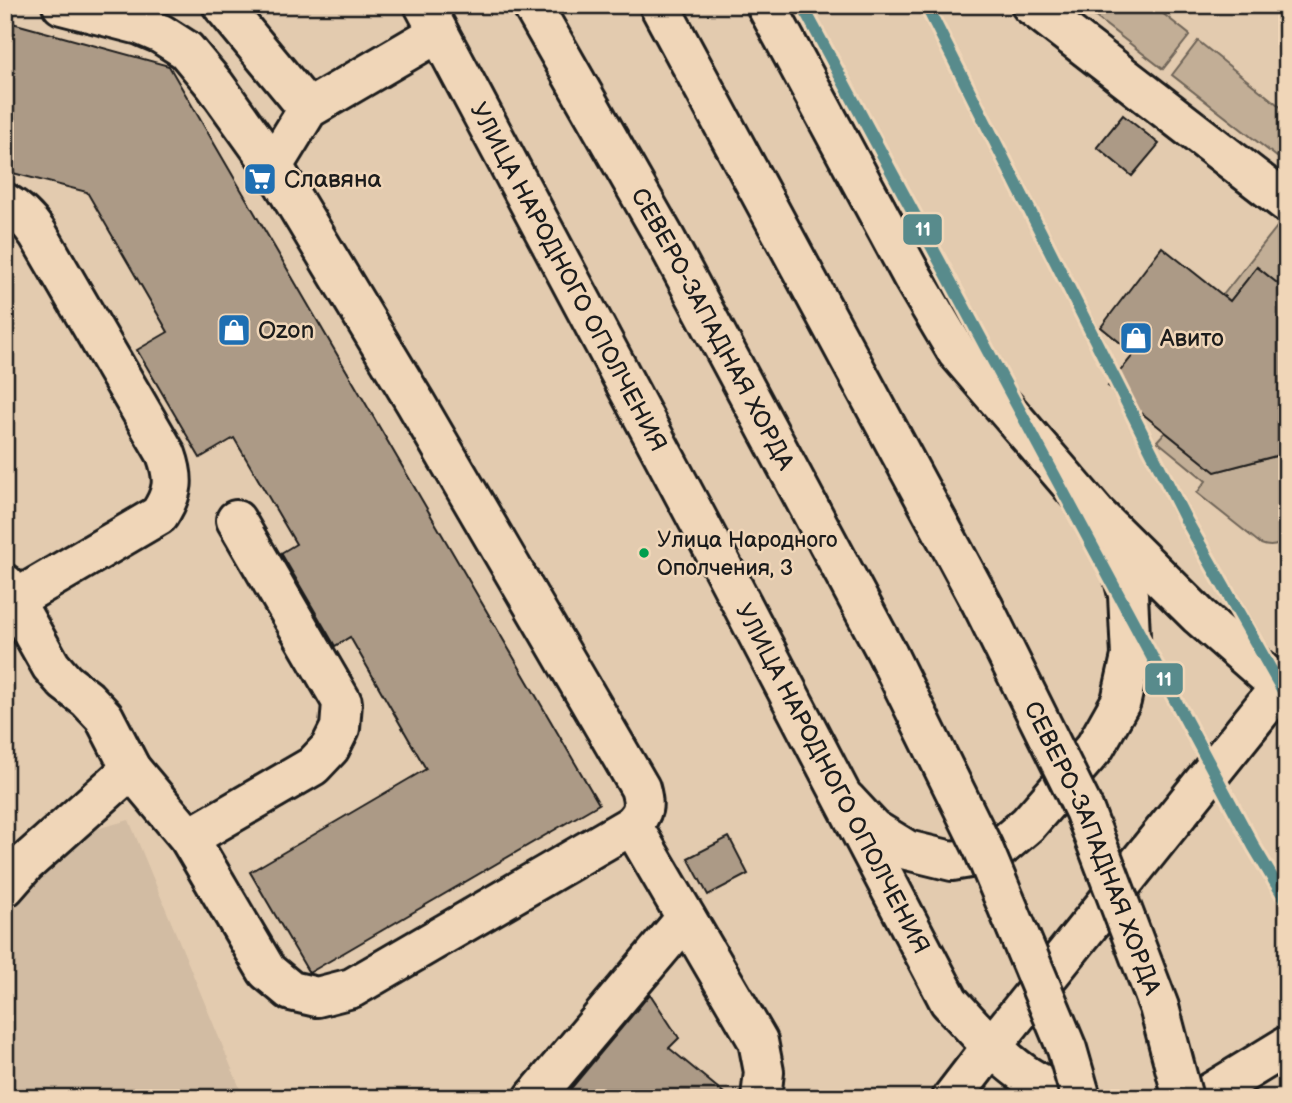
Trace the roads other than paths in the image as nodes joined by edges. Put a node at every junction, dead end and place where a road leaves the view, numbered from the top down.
1 (62, 5) edge
2 (222, 5) edge
3 (532, 5) edge
4 (659, 5) edge
5 (766, 5) edge
6 (1031, 5) edge
7 (431, 19) edge
8 (308, 108) junction
9 (272, 166) junction
10 (5, 203) edge
11 (1287, 203) edge
12 (236, 520) dead end
13 (1112, 530) junction
14 (10, 592) edge
15 (1284, 686) edge
16 (131, 769) junction
17 (845, 798) junction
18 (632, 825) junction
19 (189, 838) junction
20 (5, 887) edge
21 (686, 918) junction
22 (992, 1046) junction
23 (1287, 1046) edge
24 (534, 1098) edge
25 (761, 1098) edge
26 (952, 1098) edge
27 (1079, 1098) edge
28 (1184, 1098) edge
29 (1202, 1098) edge

1 - 9 main road
2 - 8 main road
3 - 27 main road, СЕВЕРО-ЗАПАДНАЯ ХОРДА, bridge
4 - 28 main road, СЕВЕРО-ЗАПАДНАЯ ХОРДА, bridge
5 - 13 main road
6 - 11 main road
7 - 8 main road
7 - 17 main road, УЛИЦА НАРОДНОГО ОПОЛЧЕНИЯ
8 - 9 main road
9 - 18 main road
10 - 14 main road
12 - 19 main road
13 - 15 main road
13 - 17 main road
14 - 16 main road
15 - 22 main road
16 - 19 main road
16 - 20 main road
17 - 22 main road, УЛИЦА НАРОДНОГО ОПОЛЧЕНИЯ
18 - 19 main road
18 - 21 main road
21 - 24 main road
21 - 25 main road
22 - 26 main road
22 - 27 main road, УЛИЦА НАРОДНОГО ОПОЛЧЕНИЯ
23 - 29 main road

